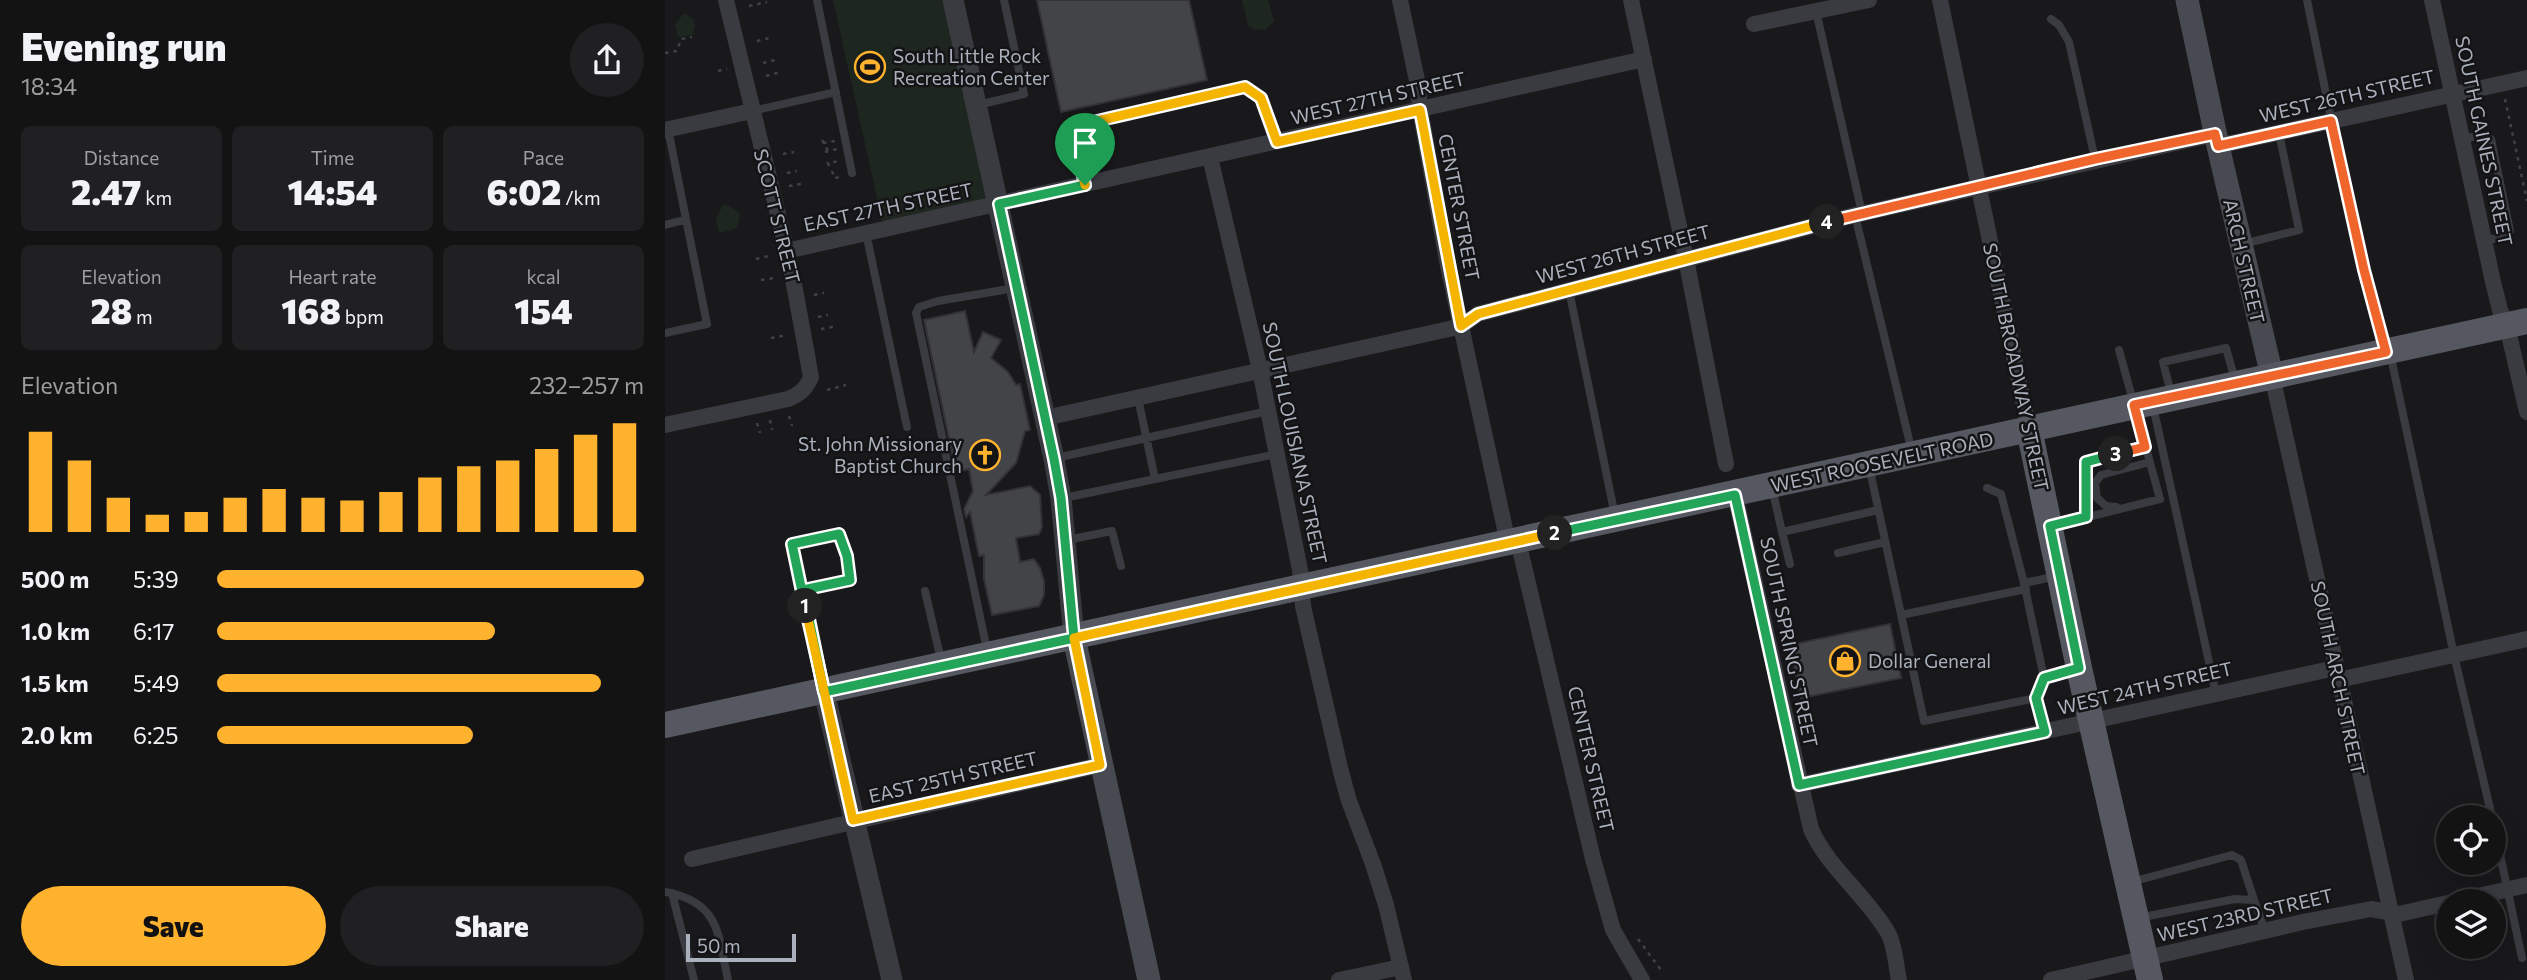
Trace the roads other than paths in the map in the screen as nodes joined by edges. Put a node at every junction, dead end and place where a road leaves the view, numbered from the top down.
1 (726, 0) edge
2 (817, 0) edge
3 (953, 0) edge
4 (1004, 0) edge
5 (1400, 0) edge
6 (1631, 0) edge
7 (1869, 0) edge
8 (1940, 0) edge
9 (2187, 0) edge
10 (2307, 0) edge
11 (2432, 0) edge
12 (1816, 11) junction
13 (2051, 19) dead end
14 (1754, 24) dead end
15 (1644, 59) junction
16 (2527, 78) edge
17 (836, 92) junction
18 (2452, 94) junction
19 (977, 105) junction
20 (1420, 110) junction
21 (752, 111) junction
22 (2331, 121) junction
23 (666, 125) edge
24 (2279, 133) junction
25 (2462, 139) junction
26 (2216, 140) junction
27 (1277, 142) junction
28 (1210, 157) junction
29 (2095, 159) junction
30 (852, 173) dead end
31 (1085, 185) junction
32 (1979, 187) junction
33 (999, 204) junction
34 (1859, 214) junction
35 (684, 220) junction
36 (665, 225) edge
37 (866, 233) junction
38 (2484, 240) junction
39 (2241, 244) junction
40 (786, 251) junction
41 (1686, 259) junction
42 (1018, 288) junction
43 (1569, 289) junction
44 (2517, 323) edge
45 (1461, 326) junction
46 (665, 333) edge
47 (2119, 350) dead end
48 (2386, 352) junction
49 (1260, 370) junction
50 (2272, 376) junction
51 (2236, 383) junction
52 (1138, 398) junction
53 (2152, 401) junction
54 (1268, 411) junction
55 (2527, 412) edge
56 (1045, 418) junction
57 (665, 425) edge
58 (907, 427) dead end
59 (2029, 429) junction
60 (1148, 438) junction
61 (2145, 447) junction
62 (1277, 454) junction
63 (1913, 455) junction
64 (1054, 459) junction
65 (2150, 462) junction
66 (1726, 464) dead end
67 (1869, 465) junction
68 (1155, 479) junction
69 (1771, 486) junction
70 (1987, 488) dead end
71 (1735, 495) junction
72 (2173, 496) junction
73 (1061, 498) junction
74 (2160, 499) junction
75 (2147, 504) junction
76 (1878, 510) junction
77 (2086, 517) junction
78 (1616, 519) junction
79 (2050, 526) junction
80 (1782, 532) junction
81 (1064, 541) junction
82 (1513, 542) junction
83 (1885, 542) junction
84 (1838, 553) dead end
85 (1790, 564) dead end
86 (1121, 566) dead end
87 (2060, 575) junction
88 (2025, 586) junction
89 (1304, 587) junction
90 (803, 590) junction
91 (925, 591) dead end
92 (1901, 615) junction
93 (1074, 638) junction
94 (2527, 639) edge
95 (2454, 655) junction
96 (989, 656) junction
97 (942, 666) junction
98 (2079, 668) junction
99 (2337, 674) junction
100 (2044, 678) junction
101 (824, 692) junction
102 (2216, 694) junction
103 (2036, 698) junction
104 (2092, 722) junction
105 (665, 725) edge
106 (2045, 732) junction
107 (1100, 765) junction
108 (1799, 785) junction
109 (2489, 805) edge
110 (853, 820) junction
111 (692, 859) dead end
112 (2505, 875) edge
113 (2128, 883) junction
114 (2527, 886) edge
115 (2508, 890) junction
116 (669, 893) edge
117 (2254, 900) junction
118 (2436, 906) edge
119 (2389, 912) junction
120 (2135, 918) junction
121 (2265, 931) junction
122 (2522, 958) dead end
123 (2148, 970) edge
124 (1402, 974) edge
125 (694, 980) edge
126 (728, 980) edge
127 (892, 980) edge
128 (1149, 980) edge
129 (1339, 980) edge
130 (1642, 980) edge
131 (1899, 980) edge
132 (2052, 980) edge
133 (2406, 980) edge

1 - 21 street, SCOTT STREET
2 - 17 lane
3 - 19 street
4 - 19 lane
5 - 20 street, CENTER STREET
6 - 15 street
7 - 12 street
8 - 32 street, SOUTH BROADWAY STREET
9 - 26 main road, ARCH STREET
10 - 22 lane
11 - 18 street, SOUTH GAINES STREET
12 - 14 street
12 - 34 lane
13 - 29 lane
15 - 20 street, WEST 27TH STREET
15 - 41 street
16 - 18 street, WEST 26TH STREET
17 - 21 lane
17 - 30 lane
18 - 22 street, WEST 26TH STREET
18 - 25 street, SOUTH GAINES STREET
19 - 33 street
20 - 27 street, WEST 27TH STREET
20 - 45 street, CENTER STREET
21 - 23 street
21 - 40 street, SCOTT STREET
22 - 24 street, WEST 26TH STREET
22 - 48 lane
23 - 35 lane
24 - 26 street, WEST 26TH STREET
24 - 39 lane
25 - 38 street, SOUTH GAINES STREET
25 - 38 lane
26 - 29 street, WEST 26TH STREET
26 - 39 main road, ARCH STREET
27 - 28 street, WEST 27TH STREET
27 - 31 lane
28 - 31 street, WEST 27TH STREET
28 - 49 street, SOUTH LOUISIANA STREET
29 - 32 street, WEST 26TH STREET
31 - 33 street, WEST 27TH STREET
32 - 34 street, WEST 26TH STREET
32 - 59 street, SOUTH BROADWAY STREET
33 - 37 street, EAST 27TH STREET
33 - 42 street
34 - 41 street, WEST 26TH STREET
34 - 63 lane
35 - 36 lane
35 - 46 lane
37 - 40 street, EAST 27TH STREET
37 - 58 lane
38 - 44 street, SOUTH GAINES STREET
39 - 50 main road, ARCH STREET
40 - 57 street, SCOTT STREET
41 - 43 street, WEST 26TH STREET
41 - 66 street
42 - 56 street
42 - 96 lane
43 - 45 street, WEST 26TH STREET
43 - 78 lane
44 - 48 main road, WEST ROOSEVELT ROAD
44 - 55 street, SOUTH GAINES STREET
45 - 49 street, WEST 26TH STREET
45 - 82 street, CENTER STREET
47 - 53 lane
48 - 50 main road, WEST ROOSEVELT ROAD
48 - 95 lane
49 - 52 street, WEST 26TH STREET
49 - 54 street, SOUTH LOUISIANA STREET
50 - 51 main road, WEST ROOSEVELT ROAD
50 - 99 street, SOUTH ARCH STREET
51 - 53 main road, WEST ROOSEVELT ROAD
51 - 53 lane
52 - 56 street, WEST 26TH STREET
52 - 60 lane
53 - 59 main road, WEST ROOSEVELT ROAD
53 - 61 lane
53 - 72 lane
54 - 60 lane
54 - 62 street, SOUTH LOUISIANA STREET
56 - 64 street
59 - 63 main road, WEST ROOSEVELT ROAD
59 - 79 main road, SOUTH BROADWAY STREET
60 - 64 lane
60 - 68 lane
61 - 65 lane
61 - 77 lane
62 - 68 lane
62 - 89 street, SOUTH LOUISIANA STREET
63 - 67 main road, WEST ROOSEVELT ROAD
64 - 73 street
65 - 74 lane
65 - 75 lane
67 - 69 main road, WEST ROOSEVELT ROAD
67 - 76 lane
68 - 73 lane
69 - 71 main road, WEST ROOSEVELT ROAD
69 - 80 lane
70 - 88 lane
71 - 78 main road, WEST ROOSEVELT ROAD
71 - 108 street, SOUTH SPRING STREET
72 - 74 lane
72 - 102 lane
73 - 81 street
74 - 75 lane
75 - 77 lane
76 - 80 lane
76 - 83 lane
77 - 79 lane
78 - 82 main road, WEST ROOSEVELT ROAD
79 - 87 main road, SOUTH BROADWAY STREET
80 - 85 lane
81 - 86 lane
81 - 93 street
82 - 89 main road, WEST ROOSEVELT ROAD
82 - 130 street, CENTER STREET
83 - 84 lane
83 - 92 lane
87 - 88 lane
87 - 98 main road, SOUTH BROADWAY STREET
88 - 92 lane
88 - 100 lane
89 - 93 main road, WEST ROOSEVELT ROAD
89 - 124 street, SOUTH LOUISIANA STREET
90 - 90 lane
90 - 101 lane
91 - 97 lane
92 - 103 lane
93 - 96 main road, WEST ROOSEVELT ROAD
93 - 107 main road
94 - 95 street, WEST 24TH STREET
95 - 99 street, WEST 24TH STREET
95 - 109 lane
96 - 97 main road, WEST ROOSEVELT ROAD
97 - 101 main road, WEST ROOSEVELT ROAD
98 - 100 lane
98 - 104 main road, SOUTH BROADWAY STREET
99 - 102 street, WEST 24TH STREET
99 - 119 street, SOUTH ARCH STREET
100 - 103 lane
101 - 105 main road, WEST ROOSEVELT ROAD
101 - 110 street
102 - 104 street, WEST 24TH STREET
103 - 106 lane
104 - 106 street, WEST 24TH STREET
104 - 113 main road, SOUTH BROADWAY STREET
106 - 108 street, WEST 24TH STREET
107 - 110 street, EAST 25TH STREET
107 - 128 main road
108 - 131 street, SOUTH SPRING STREET
110 - 111 street, EAST 25TH STREET
110 - 127 street
112 - 115 lane
113 - 117 lane
113 - 120 main road, SOUTH BROADWAY STREET
114 - 115 street
115 - 122 lane
116 - 125 lane
116 - 126 lane
117 - 120 lane
117 - 121 lane
118 - 119 street, WEST 23RD STREET
119 - 121 street, WEST 23RD STREET
119 - 133 street, SOUTH ARCH STREET
120 - 123 main road, SOUTH BROADWAY STREET
121 - 123 street, WEST 23RD STREET
123 - 132 street, WEST 23RD STREET
124 - 129 street

